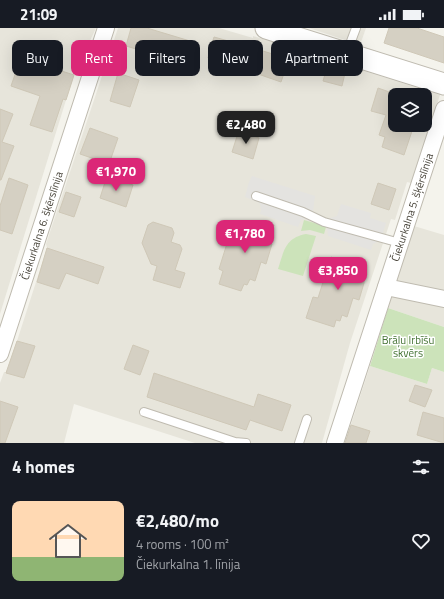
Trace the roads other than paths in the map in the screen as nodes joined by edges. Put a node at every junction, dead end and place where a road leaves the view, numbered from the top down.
1 (106, 28) edge
2 (266, 28) edge
3 (356, 28) edge
4 (305, 40) edge
5 (352, 40) edge
6 (363, 58) edge
7 (444, 84) edge
8 (444, 109) edge
9 (256, 196) dead end
10 (400, 243) junction
11 (386, 287) junction
12 (444, 299) edge
13 (0, 354) edge
14 (144, 412) dead end
15 (307, 419) dead end
16 (246, 443) edge
17 (298, 443) edge
18 (335, 443) edge

1 - 13 street, Čiekurkalna 6. šķērslīnija
2 - 4 street
3 - 5 lane
6 - 7 street
8 - 10 street, Čiekurkalna 5. šķērslīnija
9 - 10 lane
10 - 11 street, Čiekurkalna 5. šķērslīnija
11 - 12 street
11 - 18 street, Čiekurkalna 5. šķērslīnija
14 - 16 lane
15 - 17 lane

